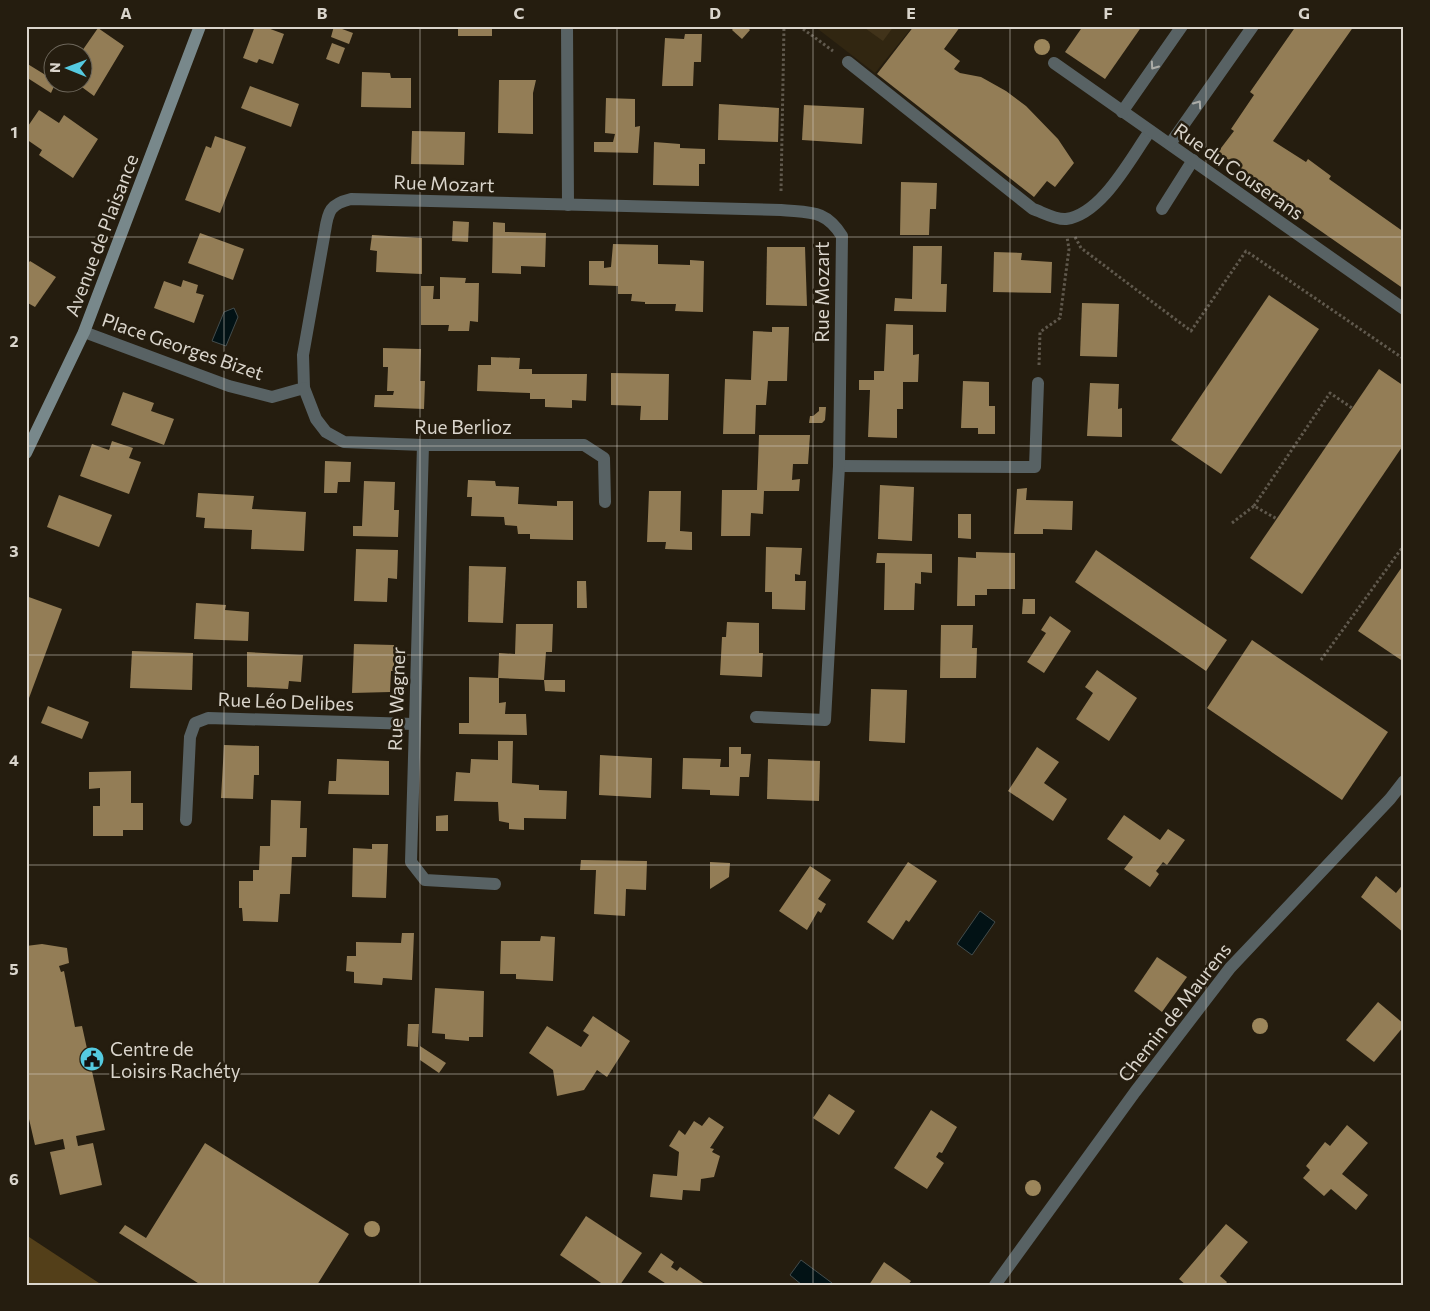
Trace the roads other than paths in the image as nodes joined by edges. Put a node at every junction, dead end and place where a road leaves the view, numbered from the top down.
1 (200, 26) edge
2 (567, 26) edge
3 (1182, 26) edge
4 (1253, 26) edge
5 (848, 62) road end
6 (1054, 63) dead end
7 (1122, 112) junction
8 (1150, 132) junction
9 (1170, 144) junction
10 (1193, 160) junction
11 (568, 204) junction
12 (1162, 209) dead end
13 (1404, 309) edge
14 (84, 332) junction
15 (1038, 383) road end
16 (304, 388) junction
17 (422, 445) junction
18 (26, 453) edge
19 (839, 466) junction
20 (605, 502) dead end
21 (756, 717) dead end
22 (414, 724) junction
23 (1404, 782) edge
24 (186, 820) dead end
25 (495, 884) dead end
26 (996, 1285) edge

1 - 14 main road, Avenue de Plaisance
2 - 11 street
3 -> 7 street
9 -> 4 street
5 - 8 street
6 - 7 street, Rue du Couserans
7 - 8 street, Rue du Couserans
8 - 9 street, Rue du Couserans
9 - 10 street, Rue du Couserans
10 - 12 street
10 - 13 street, Rue du Couserans
11 - 16 street, Rue Mozart
11 - 19 street, Rue Mozart
14 - 16 street, Place Georges Bizet
14 - 18 main road, Avenue de Plaisance
15 - 19 street
16 - 17 street, Rue Berlioz
17 - 20 street, Rue Berlioz
17 - 22 street, Rue Wagner
19 - 21 street, Rue Mozart
22 - 24 street, Rue Léo Delibes
22 - 25 street, Rue Wagner
23 - 26 street, Chemin de Maurens

